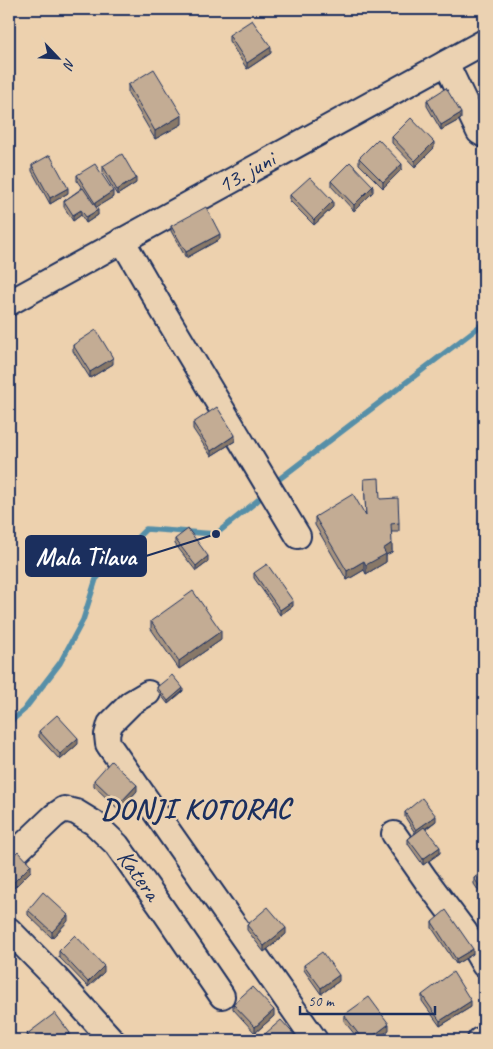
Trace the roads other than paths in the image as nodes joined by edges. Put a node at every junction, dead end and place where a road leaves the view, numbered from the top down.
1 (484, 42) edge
2 (446, 63) junction
3 (484, 135) edge
4 (122, 240) junction
5 (9, 303) edge
6 (298, 536) dead end
7 (148, 693) dead end
8 (394, 834) dead end
9 (9, 859) edge
10 (9, 930) edge
11 (484, 964) edge
12 (222, 996) dead end
13 (484, 1039) edge
14 (112, 1040) edge
15 (315, 1040) edge
16 (480, 1040) edge

1 - 2 street, 13. juni
2 - 3 street
2 - 4 street, 13. juni
4 - 5 street, 13. juni
4 - 6 street
7 - 15 street
8 - 11 street
9 - 12 street, Katera
10 - 14 street
13 - 16 street

